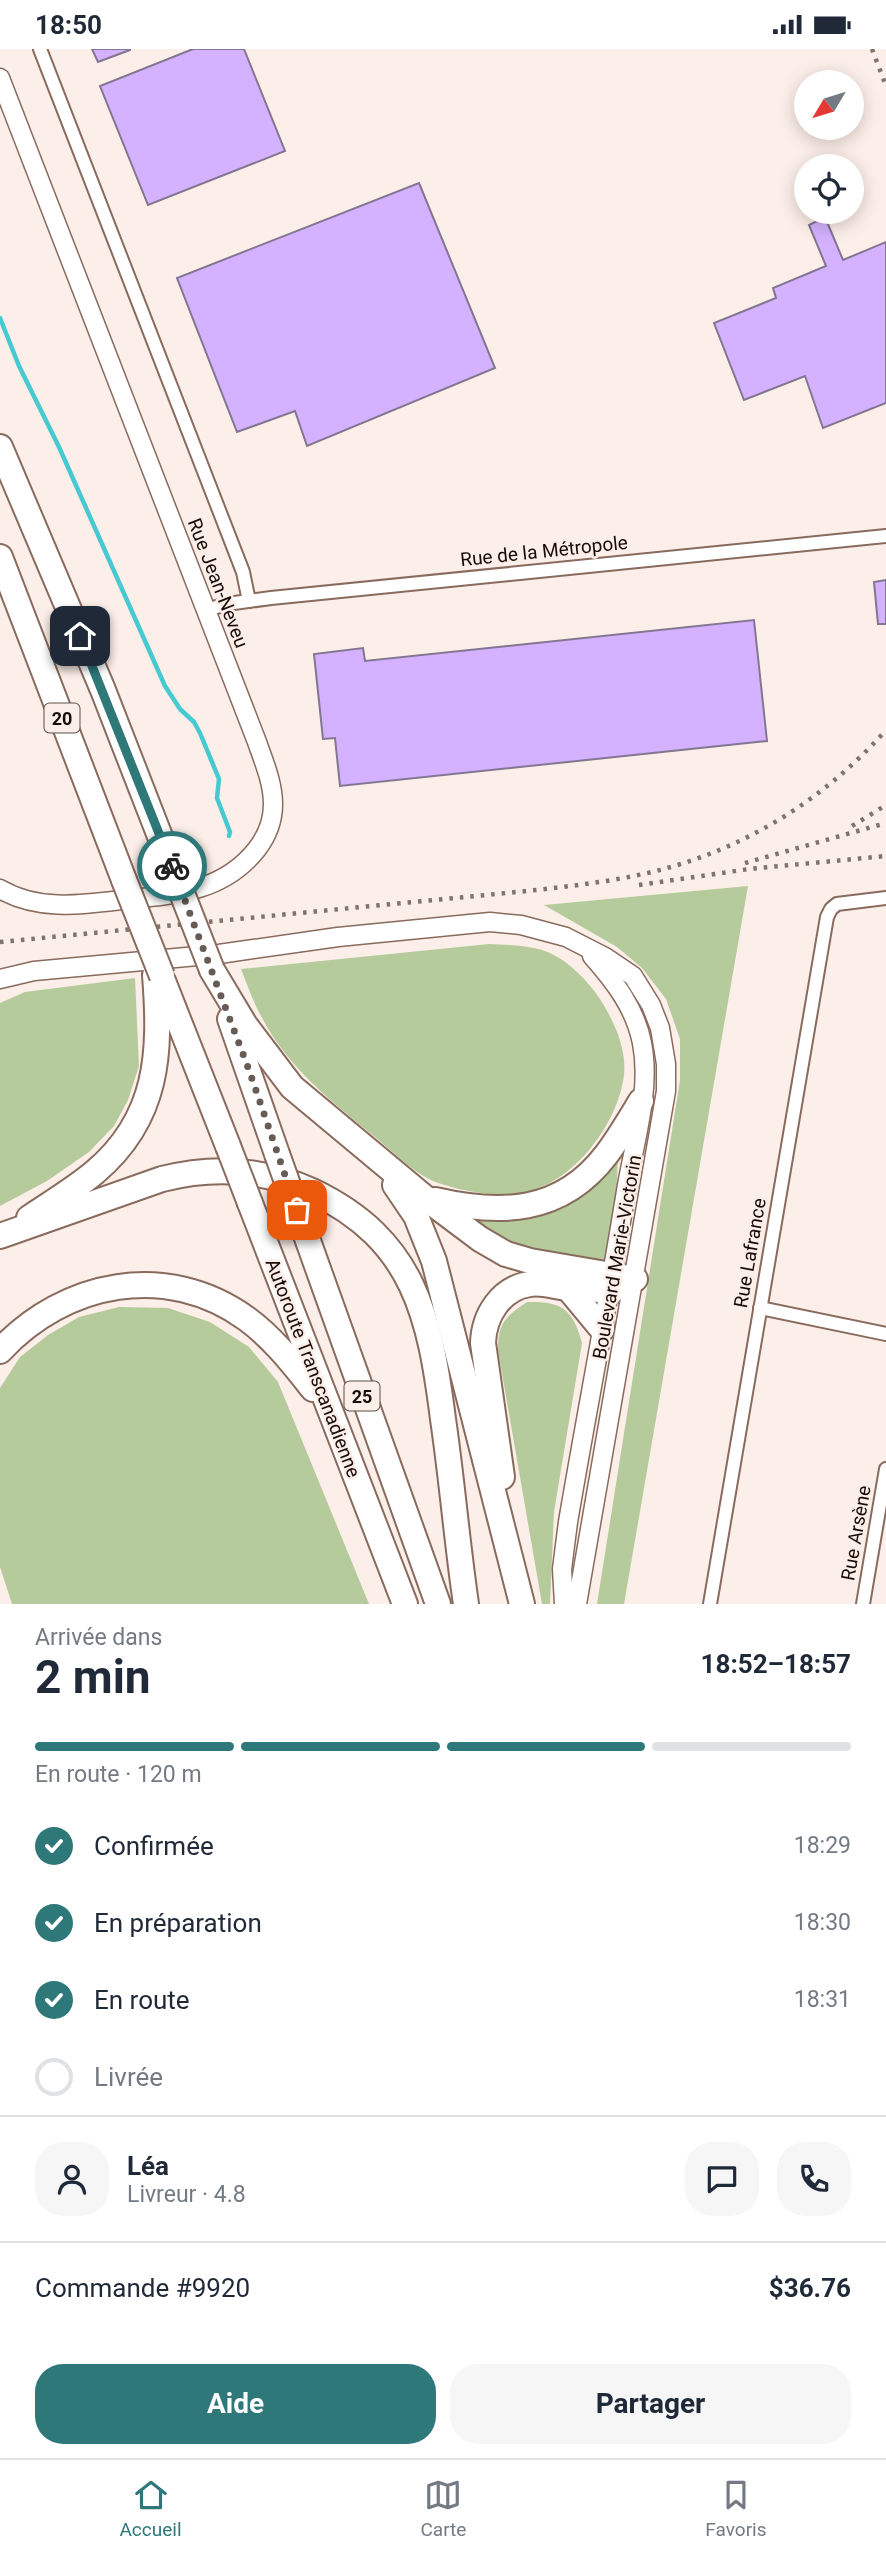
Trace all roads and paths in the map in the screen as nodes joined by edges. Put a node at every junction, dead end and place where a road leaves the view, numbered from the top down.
1 (40, 49) edge
2 (0, 78) edge
3 (0, 447) edge
4 (886, 536) edge
5 (0, 557) edge
6 (249, 601) junction
7 (206, 610) junction
8 (175, 876) joint
9 (0, 889) edge
10 (886, 898) edge
11 (586, 948) junction
12 (157, 969) junction
13 (212, 970) junction
14 (0, 979) edge
15 (641, 1101) junction
16 (355, 1142) junction
17 (424, 1197) junction
18 (4, 1235) edge
19 (622, 1286) junction
20 (568, 1287) junction
21 (760, 1308) junction
22 (602, 1329) junction
23 (886, 1333) edge
24 (0, 1351) edge
25 (328, 1406) junction
26 (886, 1469) edge
27 (509, 1554) junction
28 (405, 1604) edge
29 (438, 1604) edge
30 (466, 1604) edge
31 (522, 1604) edge
32 (564, 1604) edge
33 (577, 1604) edge
34 (709, 1604) edge
35 (863, 1604) edge

1 - 6 street, Rue Jean-Neveu
2 - 7 street, Rue Jean-Neveu
3 - 8 highway, 20
4 - 6 street, Rue de la Métropole
5 - 12 highway, 20, bridge
6 - 7 street, Rue de la Métropole
7 - 9 street, Rue Jean-Neveu
8 - 13 highway, 25, bridge
10 - 21 street, Rue Lafrance
11 - 14 street, Boulevard Marie-Victorin
11 - 15 street, Boulevard Marie-Victorin
11 - 19 street, Boulevard Marie-Victorin
12 - 18 highway
12 - 25 highway, Autoroute Transcanadienne / 25, bridge
13 - 16 highway
13 - 29 highway, Autoroute Transcanadienne / 25, bridge
15 - 17 highway
15 - 19 street, Boulevard Marie-Victorin
16 - 17 highway
16 - 27 highway
17 - 19 highway
18 - 30 highway
19 - 20 highway
19 - 22 street, Boulevard Marie-Victorin
19 - 33 street, Boulevard Marie-Victorin
20 - 22 highway
20 - 27 highway
21 - 23 street
21 - 34 street, Rue Lafrance
22 - 32 street, Boulevard Marie-Victorin
24 - 25 highway
25 - 28 highway, Autoroute Transcanadienne / 25
26 - 35 street, Rue Arsène
27 - 31 highway

